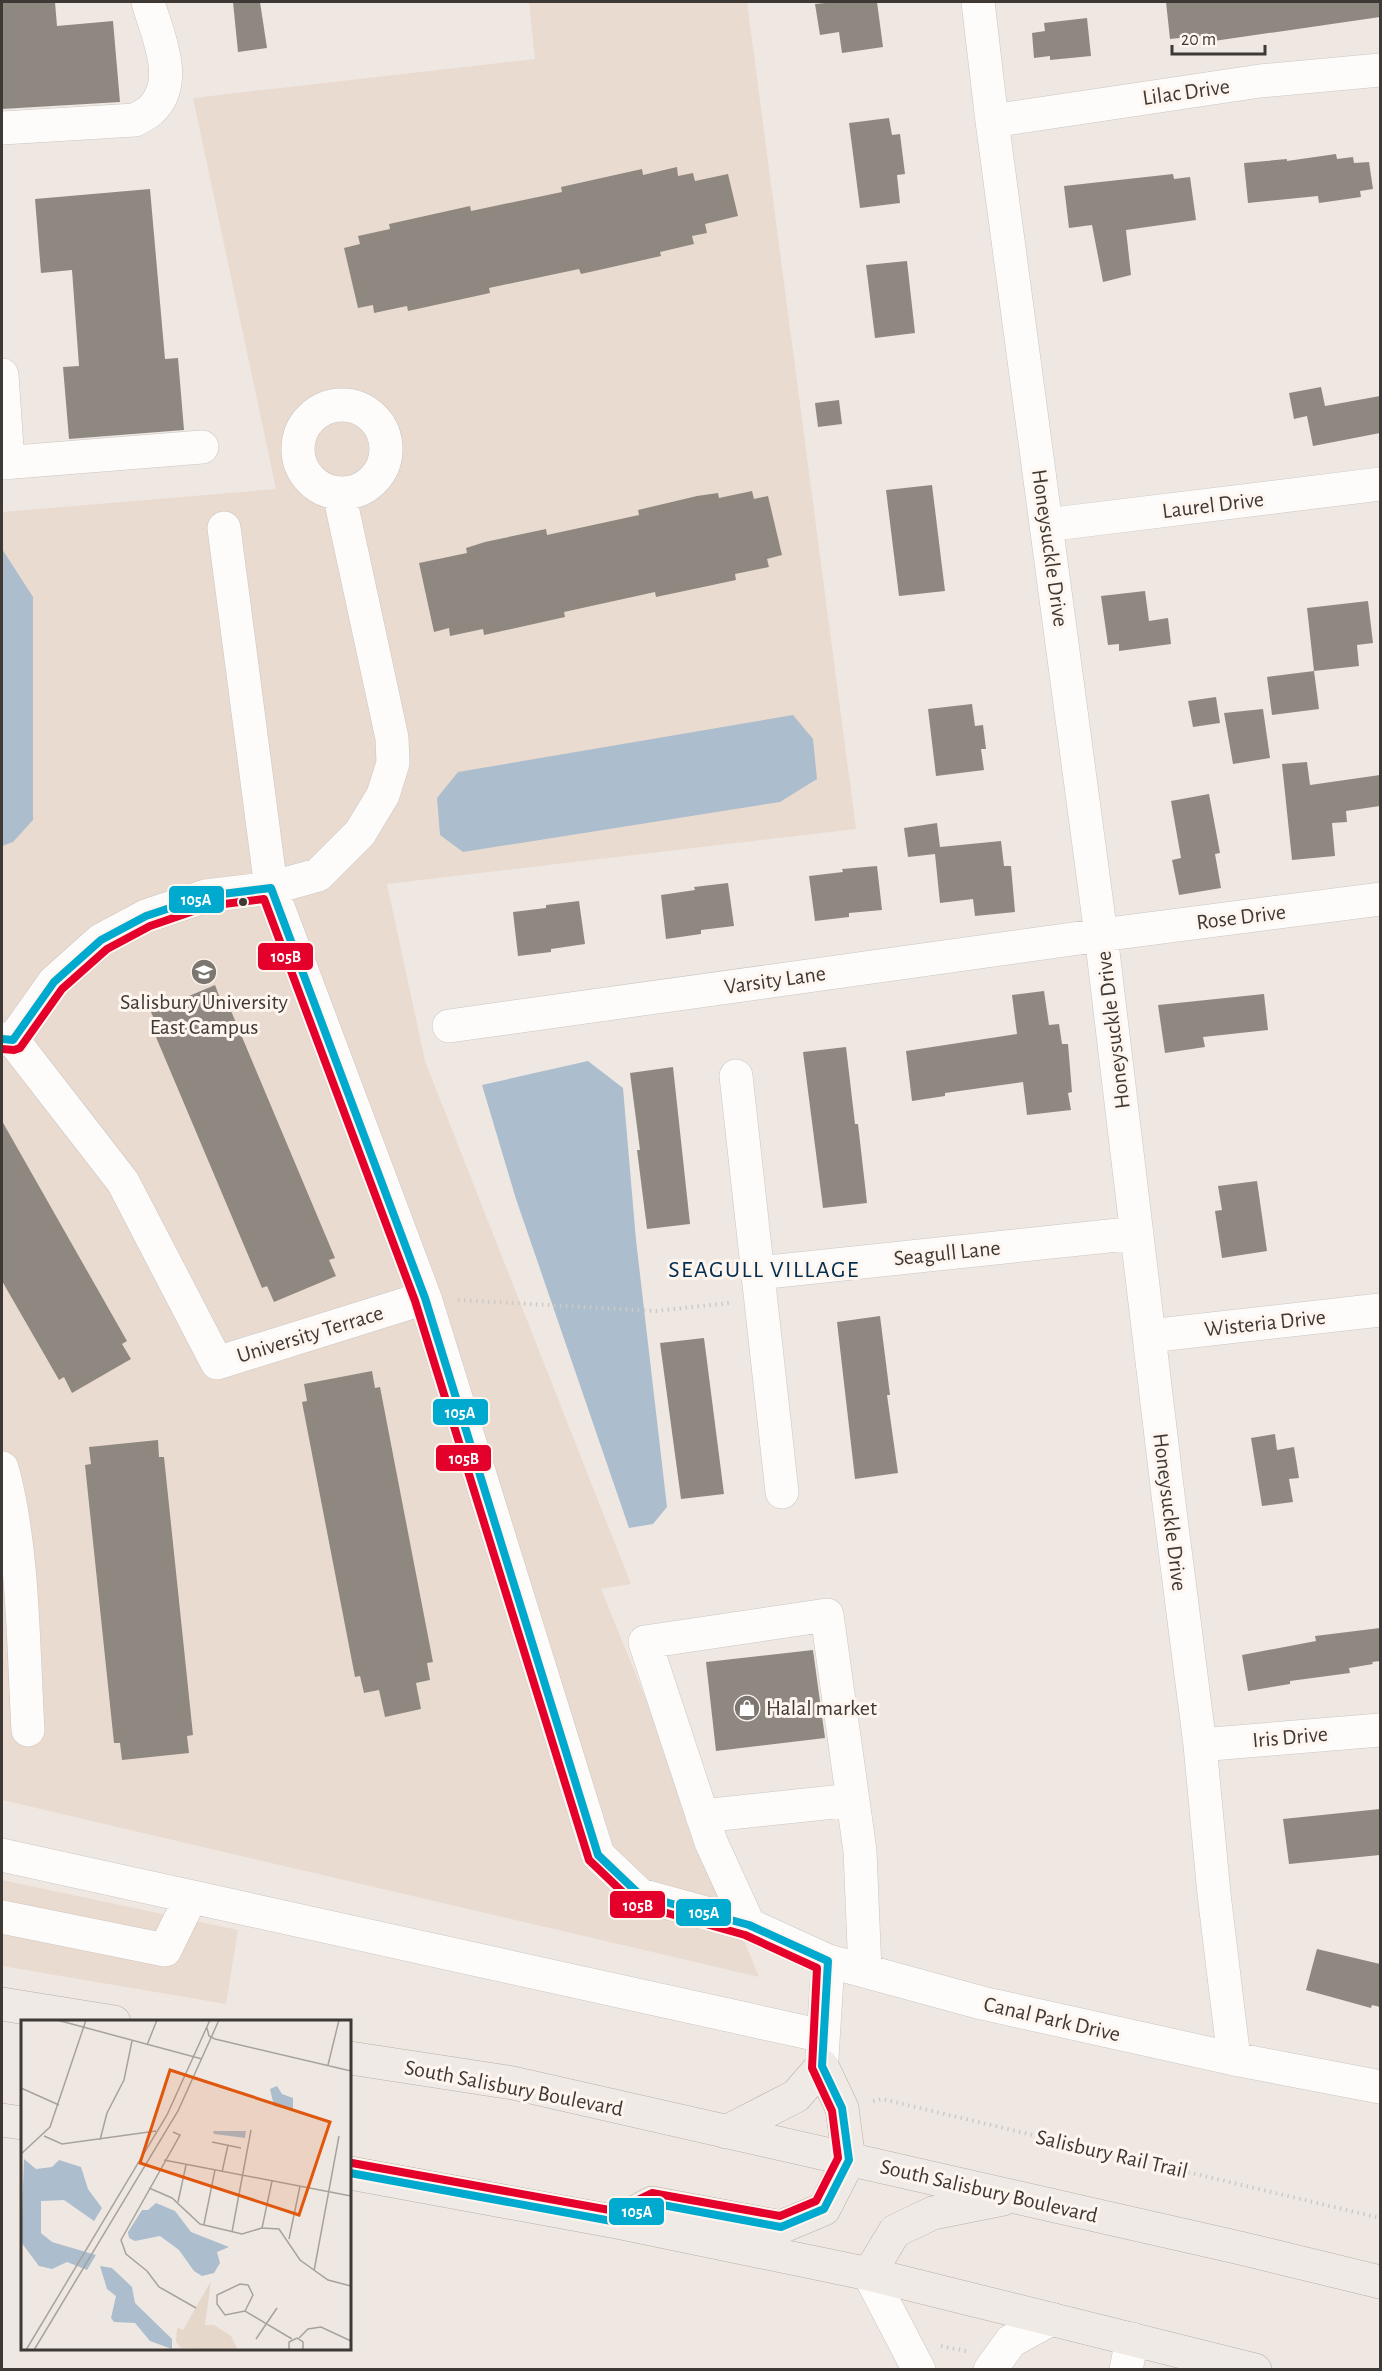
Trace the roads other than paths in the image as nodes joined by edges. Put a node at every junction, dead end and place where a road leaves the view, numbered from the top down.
1 (148, 2) edge
2 (978, 2) edge
3 (1380, 70) edge
4 (992, 121) junction
5 (2, 128) edge
6 (2, 375) edge
7 (202, 447) dead end
8 (5, 463) edge
9 (1380, 484) edge
10 (339, 493) dead end
11 (1046, 525) junction
12 (224, 528) dead end
13 (271, 888) junction
14 (1380, 899) edge
15 (1101, 935) junction
16 (449, 1026) dead end
17 (7, 1039) edge
18 (736, 1076) dead end
19 (1137, 1233) junction
20 (760, 1286) junction
21 (425, 1298) junction
22 (1380, 1310) edge
23 (1149, 1336) junction
24 (2, 1468) edge
25 (782, 1492) dead end
26 (28, 1730) dead end
27 (1380, 1730) edge
28 (1200, 1745) junction
29 (853, 1800) junction
30 (702, 1816) junction
31 (2, 1855) edge
32 (191, 1897) junction
33 (2, 1917) edge
34 (749, 1925) junction
35 (828, 1961) junction
36 (865, 1971) junction
37 (2, 2004) edge
38 (102, 2020) edge
39 (823, 2051) junction
40 (351, 2058) edge
41 (1234, 2059) junction
42 (1380, 2087) edge
43 (2, 2120) edge
44 (21, 2123) edge
45 (726, 2132) junction
46 (849, 2160) junction
47 (351, 2173) edge
48 (1014, 2197) junction
49 (616, 2222) junction
50 (869, 2274) junction
51 (1380, 2282) edge
52 (1051, 2319) junction
53 (1129, 2354) edge
54 (927, 2357) edge
55 (979, 2360) edge
56 (1255, 2370) edge

1 - 5 street
2 - 4 street, Honeysuckle Drive
3 - 4 street, Lilac Drive
4 - 11 street, Honeysuckle Drive
6 - 8 street
7 - 8 street
9 - 11 street, Laurel Drive
10 - 13 street
11 - 15 street, Honeysuckle Drive
12 - 13 street
13 - 17 street
13 - 21 street
14 - 15 street, Rose Drive
15 - 16 street, Varsity Lane
15 - 19 street, Honeysuckle Drive
17 - 21 street, University Terrace
18 - 20 street
19 - 20 street, Seagull Lane
19 - 23 street, Honeysuckle Drive
20 - 25 street
21 - 34 street
22 - 23 street, Wisteria Drive
23 - 28 street, Honeysuckle Drive
24 - 26 street
27 - 28 street, Iris Drive
28 - 41 street, Honeysuckle Drive
29 - 30 street
29 - 30 street
29 - 36 street
30 - 34 street
31 - 32 street
32 - 33 street
32 - 39 street
34 - 35 street
35 - 36 street, Canal Park Drive
35 - 39 street
36 - 41 street, Canal Park Drive
37 - 38 main road
39 - 45 main road
39 - 46 main road
40 - 45 main road, South Salisbury Boulevard
41 - 42 street, Canal Park Drive
43 - 44 main road
45 - 46 main road, South Salisbury Boulevard
46 - 48 main road, South Salisbury Boulevard
46 - 49 main road
47 - 49 main road
48 - 50 main road
48 - 51 main road, South Salisbury Boulevard
49 - 50 main road
50 - 52 main road
50 - 54 street
52 - 53 main road
52 - 55 street
53 - 56 main road

